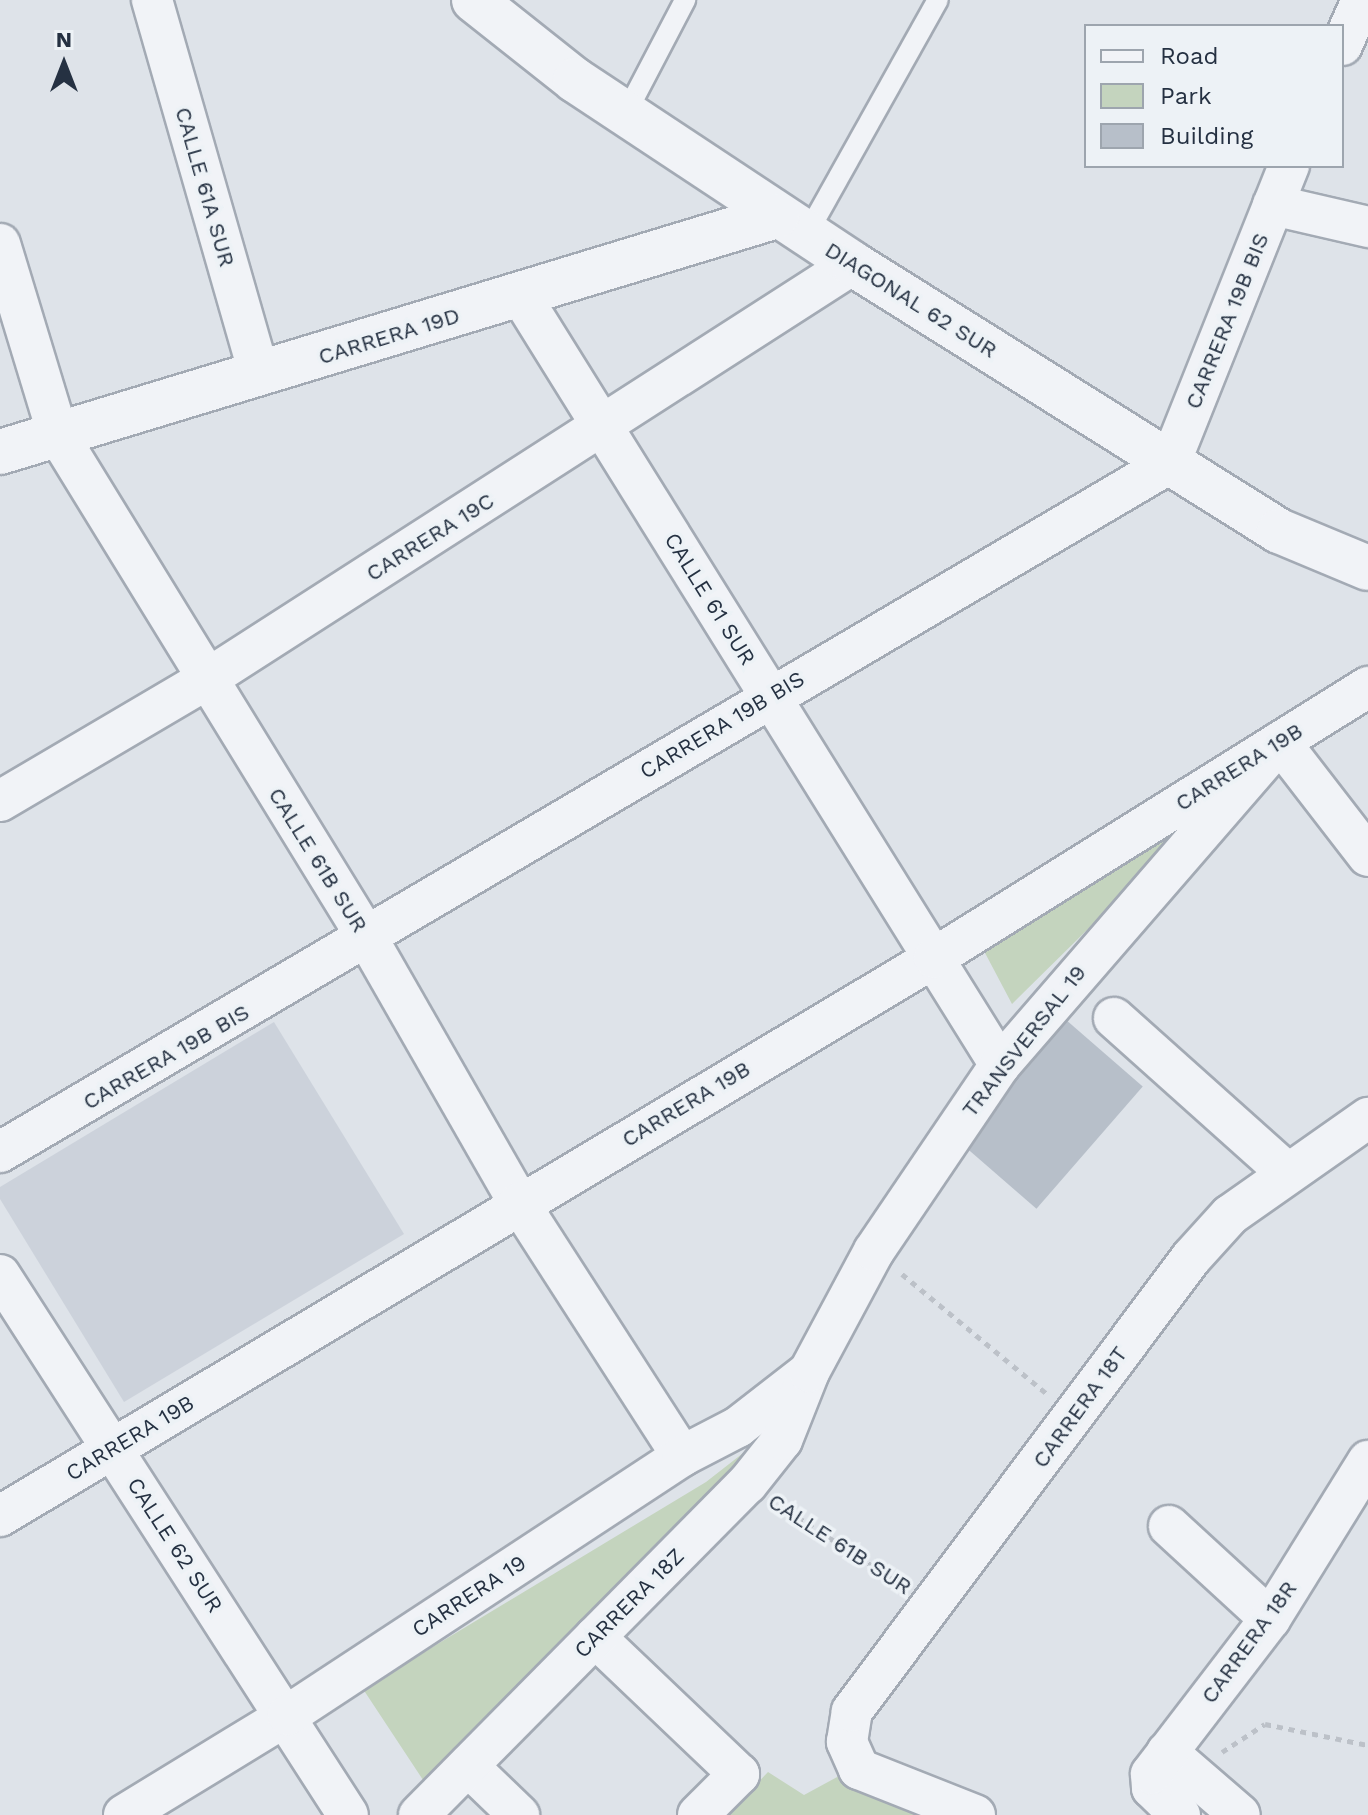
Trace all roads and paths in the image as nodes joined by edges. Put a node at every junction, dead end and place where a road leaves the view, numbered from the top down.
1 (152, 0) edge
2 (474, 0) edge
3 (685, 0) edge
4 (938, 0) edge
5 (1362, 0) edge
6 (1344, 40) edge
7 (625, 115) junction
8 (1288, 168) edge
9 (1273, 205) junction
10 (792, 225) junction
11 (1368, 227) edge
12 (0, 244) edge
13 (853, 264) junction
14 (521, 296) junction
15 (259, 374) junction
16 (603, 427) junction
17 (58, 435) junction
18 (0, 452) edge
19 (1170, 463) junction
20 (1368, 568) edge
21 (207, 679) junction
22 (1368, 687) edge
23 (770, 696) junction
24 (1280, 742) junction
25 (0, 801) edge
26 (1368, 856) edge
27 (366, 936) junction
28 (934, 958) junction
29 (1114, 1018) dead end
30 (1000, 1065) junction
31 (1368, 1118) edge
32 (0, 1152) edge
33 (1286, 1172) junction
34 (519, 1203) junction
35 (874, 1251) junction
36 (0, 1275) edge
37 (809, 1372) junction
38 (1074, 1416) junction
39 (112, 1449) junction
40 (682, 1456) junction
41 (1368, 1461) edge
42 (747, 1484) junction
43 (0, 1516) edge
44 (1169, 1526) dead end
45 (932, 1605) junction
46 (1270, 1619) junction
47 (595, 1637) junction
48 (288, 1715) junction
49 (1368, 1745) edge
50 (1179, 1762) junction
51 (468, 1766) junction
52 (124, 1815) edge
53 (348, 1815) edge
54 (419, 1815) edge
55 (519, 1815) edge
56 (698, 1815) edge
57 (975, 1815) edge
58 (1180, 1815) edge
59 (1240, 1815) edge

1 - 15 street, CALLE 61A SUR
2 - 7 street, DIAGONAL 62 SUR
3 - 7 lane
4 - 10 lane
5 - 6 street
7 - 10 street, DIAGONAL 62 SUR
8 - 9 street, CARRERA 19B BIS
9 - 11 street
9 - 19 street, CARRERA 19B BIS
10 - 13 street, DIAGONAL 62 SUR
10 - 14 street, CARRERA 19D
12 - 17 street, CALLE 61B SUR
13 - 16 street, CARRERA 19C
13 - 19 street, DIAGONAL 62 SUR
14 - 15 street, CARRERA 19D
14 - 16 street, CALLE 61 SUR
15 - 17 street, CARRERA 19D
16 - 21 street, CARRERA 19C
16 - 23 street, CALLE 61 SUR
17 - 18 street, CARRERA 19D
17 - 21 street, CALLE 61B SUR
19 - 20 street, DIAGONAL 62 SUR
19 - 23 street, CARRERA 19B BIS
21 - 25 street, CARRERA 19C
21 - 27 street, CALLE 61B SUR
22 - 24 street, CARRERA 19B
23 - 27 street, CARRERA 19B BIS
23 - 28 street, CALLE 61 SUR
24 - 26 street
24 - 28 street, CARRERA 19B
24 - 30 street, TRANSVERSAL 19
27 - 32 street, CARRERA 19B BIS
27 - 34 street, CALLE 61B SUR
28 - 30 street, CALLE 61 SUR
28 - 34 street, CARRERA 19B
29 - 33 street
30 - 35 street, TRANSVERSAL 19
31 - 33 street, CARRERA 18T
33 - 38 street, CARRERA 18T
34 - 39 street, CARRERA 19B
34 - 40 street, CALLE 61B SUR
35 - 37 street, TRANSVERSAL 19
35 - 38 path
36 - 39 street, CALLE 62 SUR
37 - 40 street, CARRERA 19
37 - 42 street, CARRERA 18Z
38 - 45 street, CARRERA 18T
39 - 43 street, CARRERA 19B
39 - 48 street, CALLE 62 SUR
40 - 48 street, CARRERA 19
41 - 46 street, CARRERA 18R
42 - 45 path, CALLE 61B SUR
42 - 47 street, CARRERA 18Z
44 - 46 street
45 - 57 street, CARRERA 18T
46 - 50 street, CARRERA 18R
47 - 51 street, CARRERA 18Z
47 - 56 street
48 - 52 street, CARRERA 19
48 - 53 street, CALLE 62 SUR
49 - 50 path
50 - 58 street, CARRERA 18R
50 - 59 street
51 - 54 street, CARRERA 18Z
51 - 55 street

